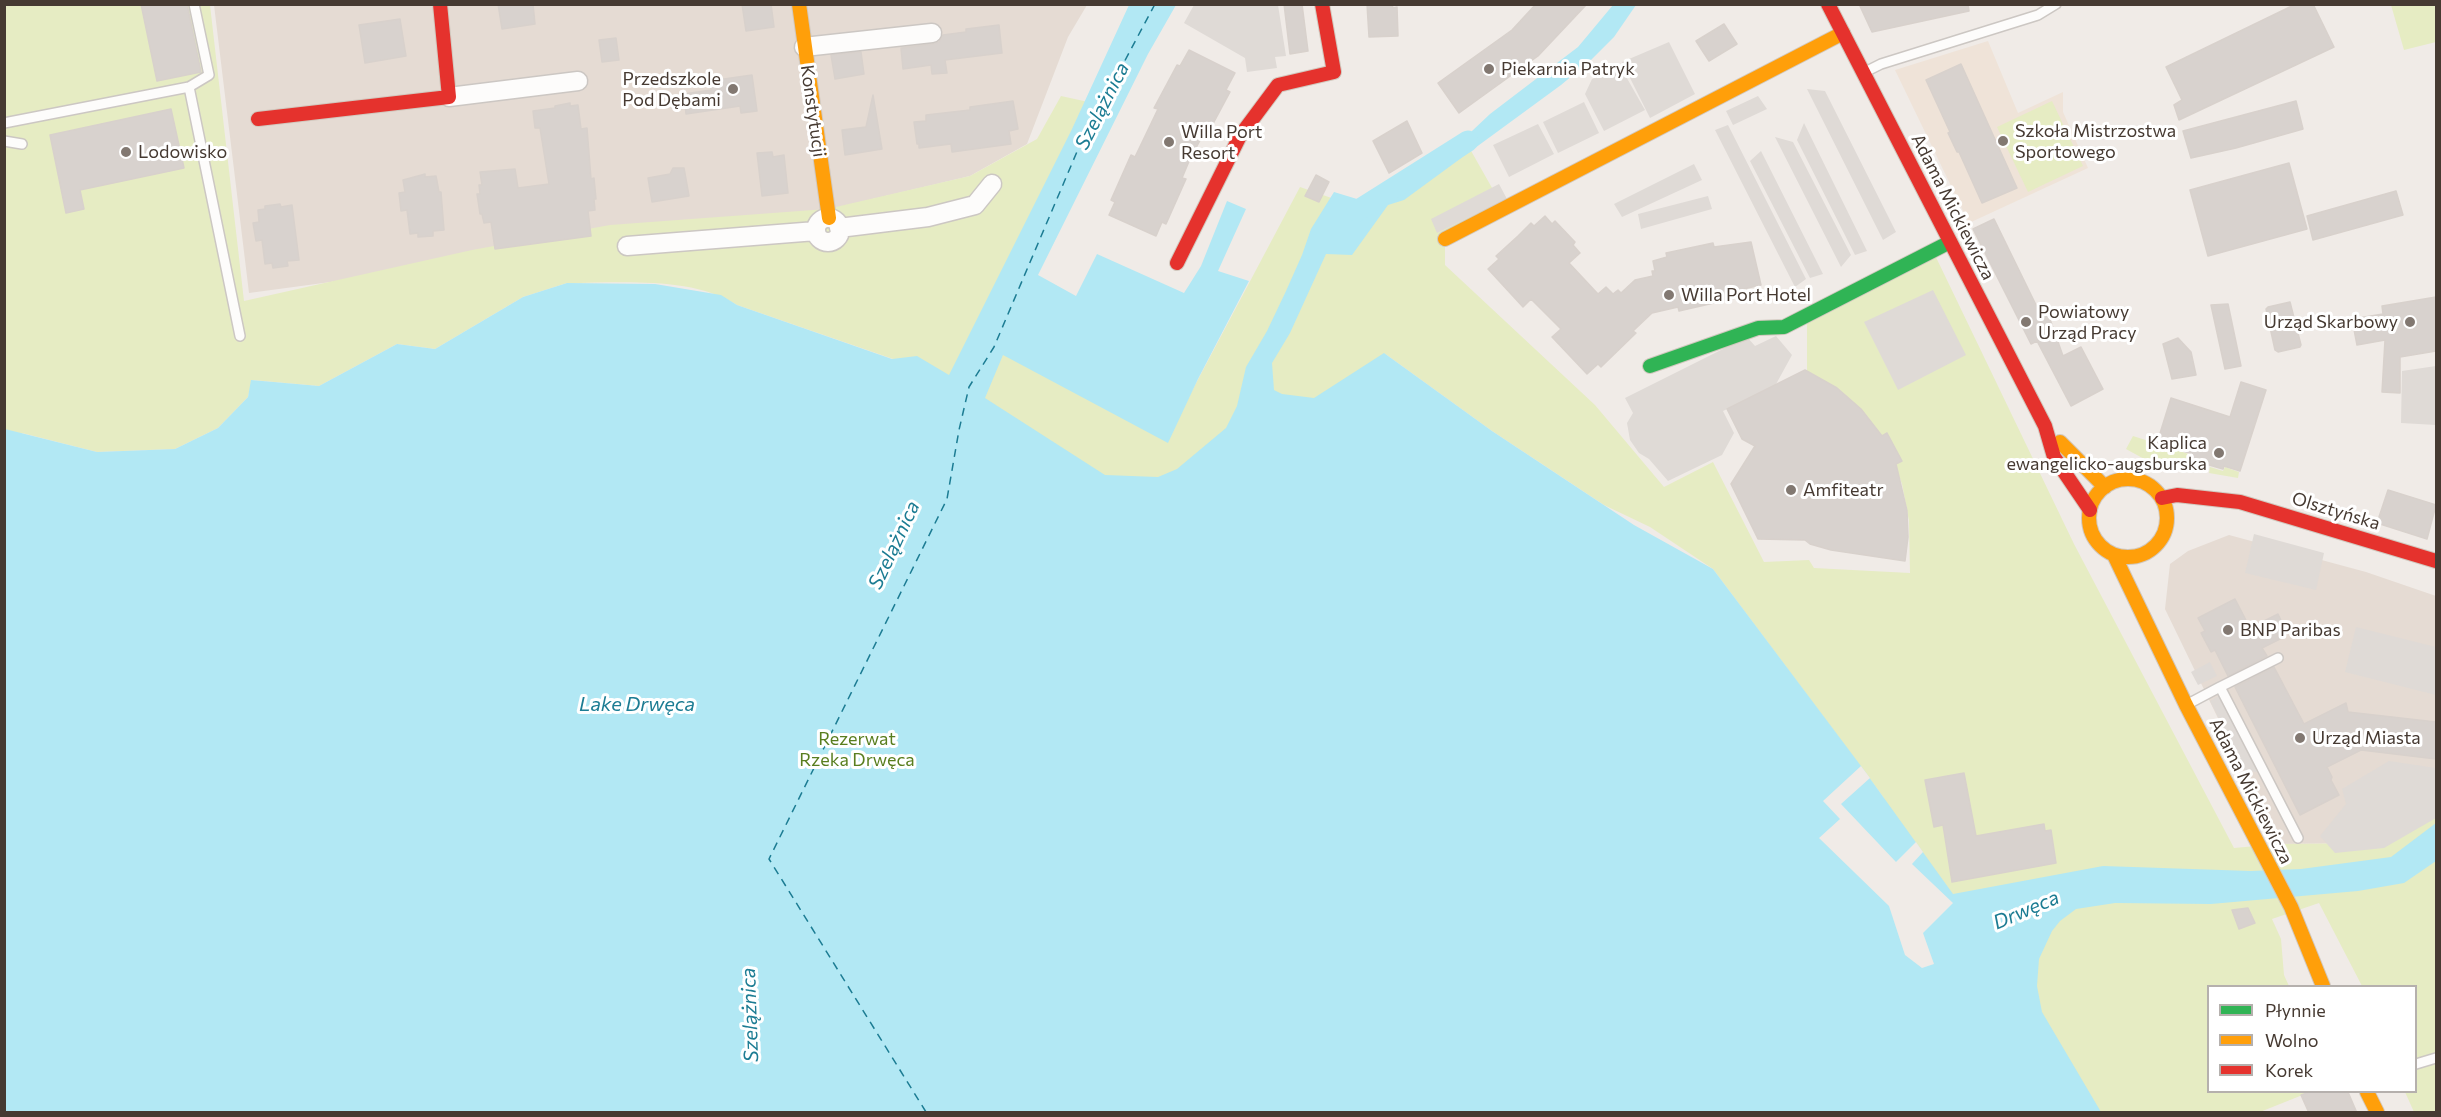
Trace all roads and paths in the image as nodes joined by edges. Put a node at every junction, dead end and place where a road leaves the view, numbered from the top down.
1 (194, 4) edge
2 (440, 4) edge
3 (799, 4) edge
4 (1322, 4) edge
5 (1827, 4) edge
6 (2056, 4) edge
7 (932, 33) dead end
8 (1843, 33) junction
9 (804, 47) junction
10 (1864, 72) junction
11 (578, 81) dead end
12 (189, 87) junction
13 (448, 97) junction
14 (258, 119) dead end
15 (4, 123) edge
16 (4, 141) edge
17 (22, 144) dead end
18 (992, 184) dead end
19 (828, 226) junction
20 (1445, 239) dead end
21 (1950, 243) junction
22 (627, 246) dead end
23 (1177, 263) dead end
24 (240, 336) dead end
25 (1650, 366) dead end
26 (2045, 426) junction
27 (2105, 487) junction
28 (2162, 498) junction
29 (2224, 502) junction
30 (2090, 510) junction
31 (2199, 512) dead end
32 (2143, 554) junction
33 (2114, 555) junction
34 (2436, 561) edge
35 (2142, 615) junction
36 (2278, 658) dead end
37 (2220, 687) junction
38 (2186, 705) junction
39 (2298, 838) dead end
40 (2323, 985) edge
41 (2436, 1058) edge
42 (2417, 1063) edge
43 (2367, 1093) edge
44 (2377, 1113) edge

1 - 12 lane
2 - 13 street
3 - 9 street, Konstytucji
4 - 23 street
5 - 8 street, Adama Mickiewicza
6 - 10 lane
7 - 9 street
8 - 10 street, Adama Mickiewicza
8 - 20 street
9 - 19 street, Konstytucji
10 - 21 street, Adama Mickiewicza
11 - 13 street
12 - 15 lane
12 - 24 lane
13 - 14 street
16 - 17 lane
18 - 19 street
19 - 22 street
21 - 25 street
21 - 26 street, Adama Mickiewicza
26 - 27 street, Adama Mickiewicza
26 - 30 street, Adama Mickiewicza
27 - 28 street
27 - 30 street
28 - 29 street, Olsztyńska
28 - 32 street
29 - 31 street, Olsztyńska
29 - 34 street, Olsztyńska
30 - 33 street
32 - 33 street
32 - 35 street, Adama Mickiewicza
33 - 35 street, Adama Mickiewicza
35 - 38 street, Adama Mickiewicza
36 - 37 lane
37 - 38 lane
37 - 39 lane
38 - 40 street, Adama Mickiewicza
41 - 42 lane
43 - 44 street

